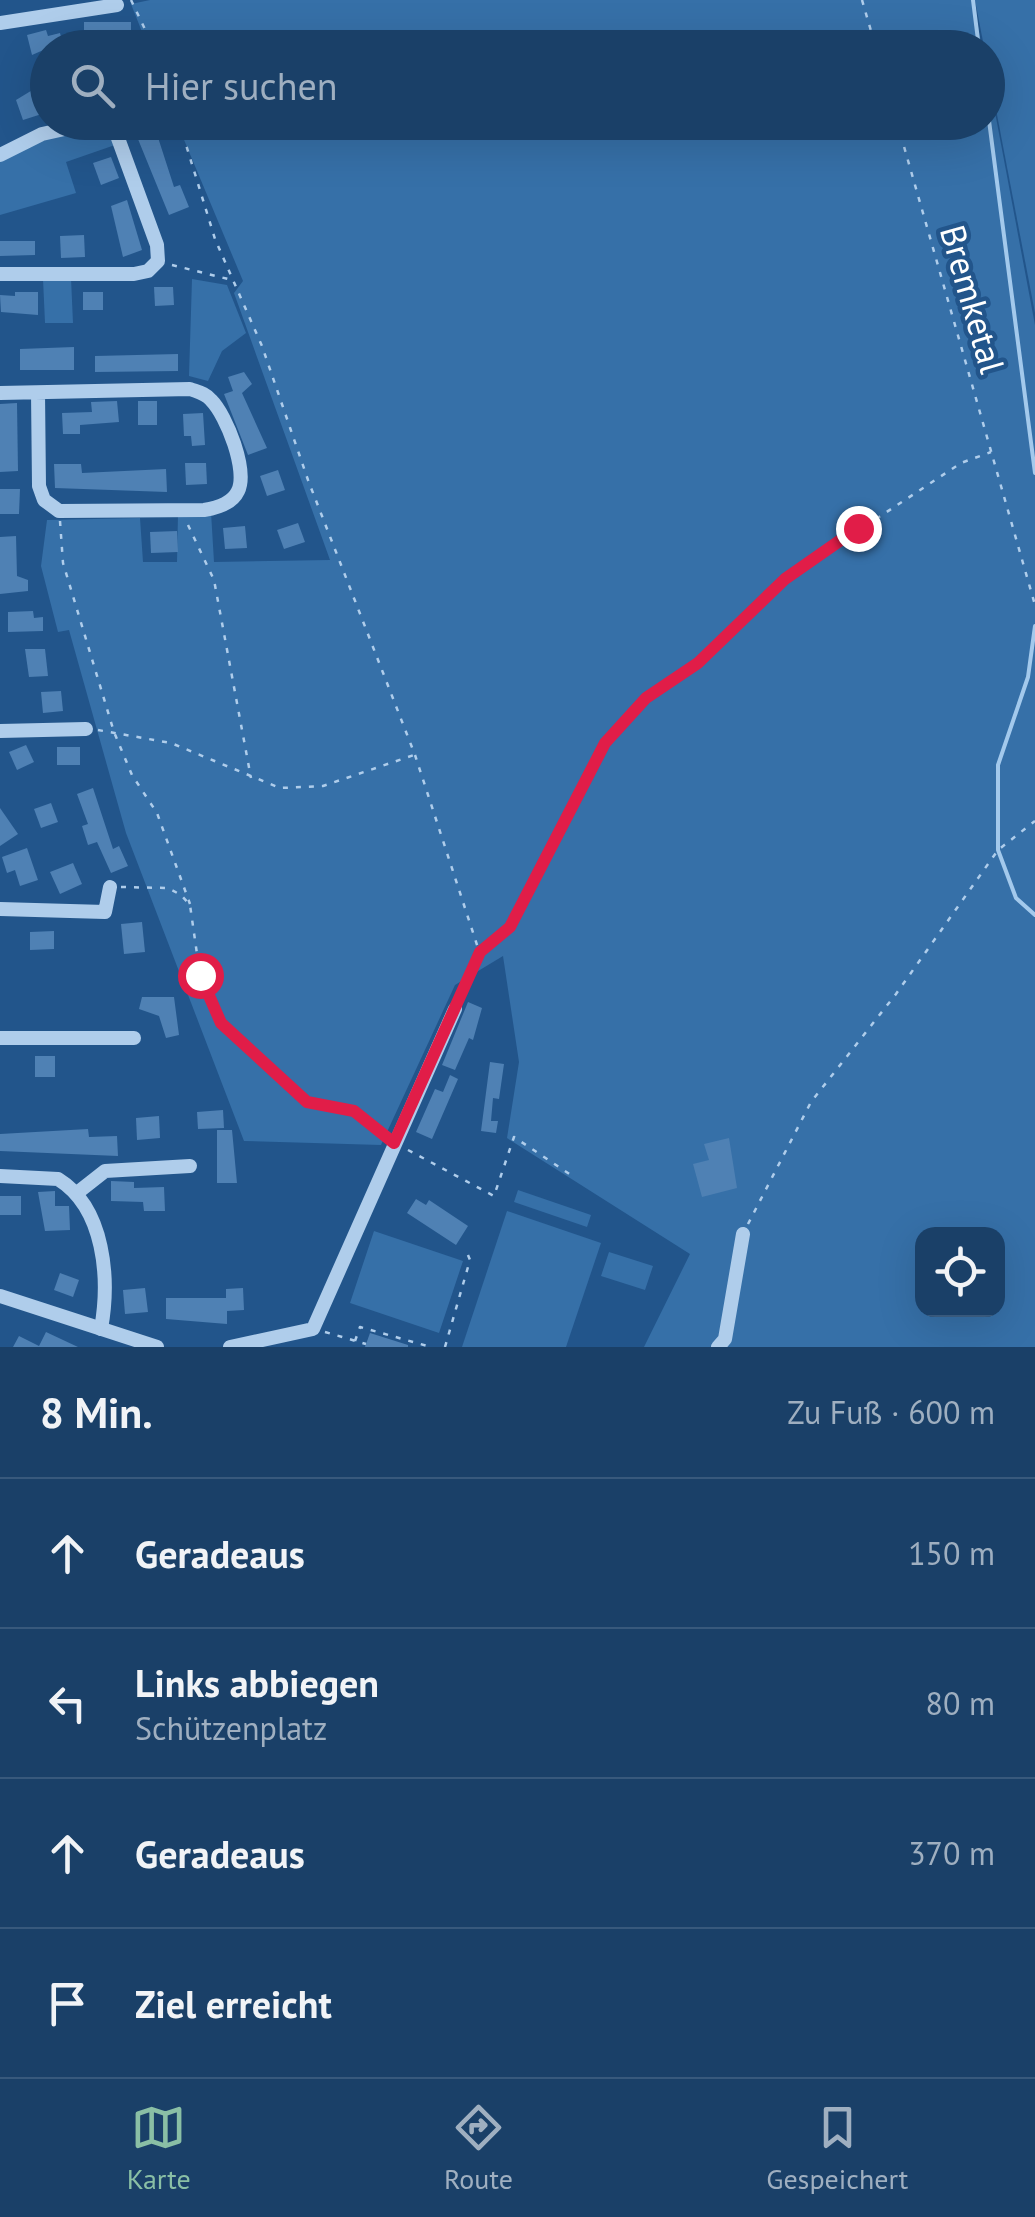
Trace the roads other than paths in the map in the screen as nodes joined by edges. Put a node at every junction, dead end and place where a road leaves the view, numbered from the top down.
1 (124, 2) edge
2 (0, 23) edge
3 (30, 140) edge
4 (120, 140) edge
5 (0, 154) edge
6 (0, 274) edge
7 (0, 393) edge
8 (38, 393) junction
9 (86, 729) road end
10 (0, 731) edge
11 (110, 887) road end
12 (0, 909) edge
13 (455, 1009) road end
14 (0, 1038) edge
15 (134, 1038) dead end
16 (190, 1166) dead end
17 (0, 1176) edge
18 (77, 1193) junction
19 (743, 1234) road end
20 (0, 1296) edge
21 (100, 1329) junction
22 (156, 1347) edge
23 (230, 1347) edge
24 (718, 1347) edge

1 - 2 street
3 - 5 street
4 - 6 street
7 - 8 street
8 - 8 street
9 - 10 street
11 - 12 street
13 - 23 street
14 - 15 street
16 - 18 street
17 - 18 street
18 - 21 street
19 - 24 street
20 - 21 street
21 - 22 street

